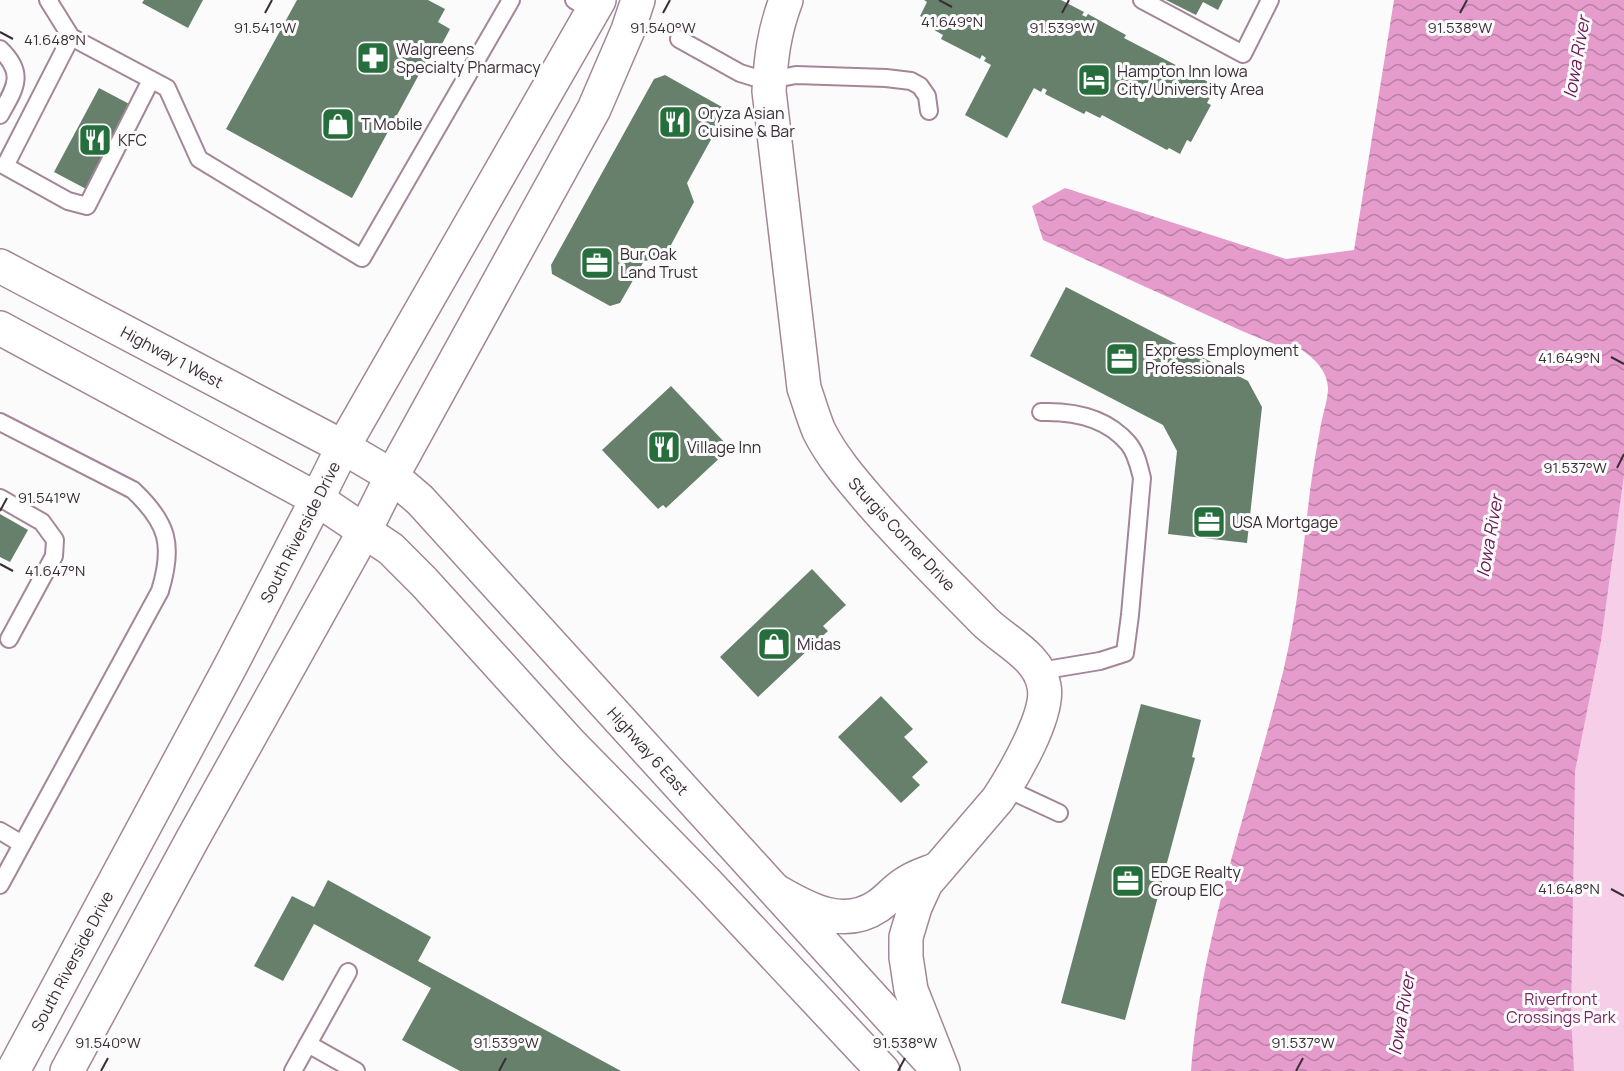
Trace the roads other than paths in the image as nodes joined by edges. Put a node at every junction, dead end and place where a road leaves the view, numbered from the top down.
1 (48, 0) edge
2 (510, 0) edge
3 (638, 0) edge
4 (786, 0) edge
5 (1142, 0) edge
6 (1270, 0) edge
7 (589, 4) edge
8 (71, 37) junction
9 (679, 39) dead end
10 (0, 49) edge
11 (151, 80) junction
12 (770, 80) junction
13 (929, 111) dead end
14 (0, 115) edge
15 (0, 266) edge
16 (0, 328) edge
17 (1041, 412) dead end
18 (0, 422) edge
19 (343, 447) junction
20 (392, 476) junction
21 (0, 498) edge
22 (317, 499) junction
23 (365, 530) junction
24 (9, 639) dead end
25 (1040, 671) junction
26 (1005, 788) junction
27 (1059, 813) dead end
28 (0, 831) edge
29 (22, 844) junction
30 (937, 869) junction
31 (0, 885) edge
32 (774, 889) junction
33 (348, 972) dead end
34 (308, 1044) junction
35 (13, 1071) edge
36 (67, 1071) edge
37 (293, 1071) edge
38 (356, 1071) edge
39 (884, 1071) edge
40 (941, 1071) edge

1 - 8 lane
2 - 11 lane
3 - 20 main road
4 - 12 main road, Sturgis Corner Drive
5 - 6 lane
7 - 19 main road, South Riverside Drive
8 - 11 lane
8 - 11 lane
9 - 12 lane
10 - 14 lane
12 - 13 lane
12 - 25 main road, Sturgis Corner Drive
15 - 19 main road, Highway 1 West
16 - 22 main road
17 - 25 lane
18 - 29 lane
19 - 20 main road, Highway 6 East
19 - 22 main road, South Riverside Drive
20 - 23 main road
20 - 32 main road, Highway 6 East
21 - 24 lane
22 - 23 main road
22 - 35 main road, South Riverside Drive
23 - 36 main road
23 - 39 main road
25 - 26 main road
26 - 27 lane
26 - 30 main road
28 - 29 lane
29 - 31 lane
30 - 32 main road
30 - 40 main road
32 - 40 main road, Highway 6 East
33 - 34 lane
34 - 37 lane
34 - 38 lane

